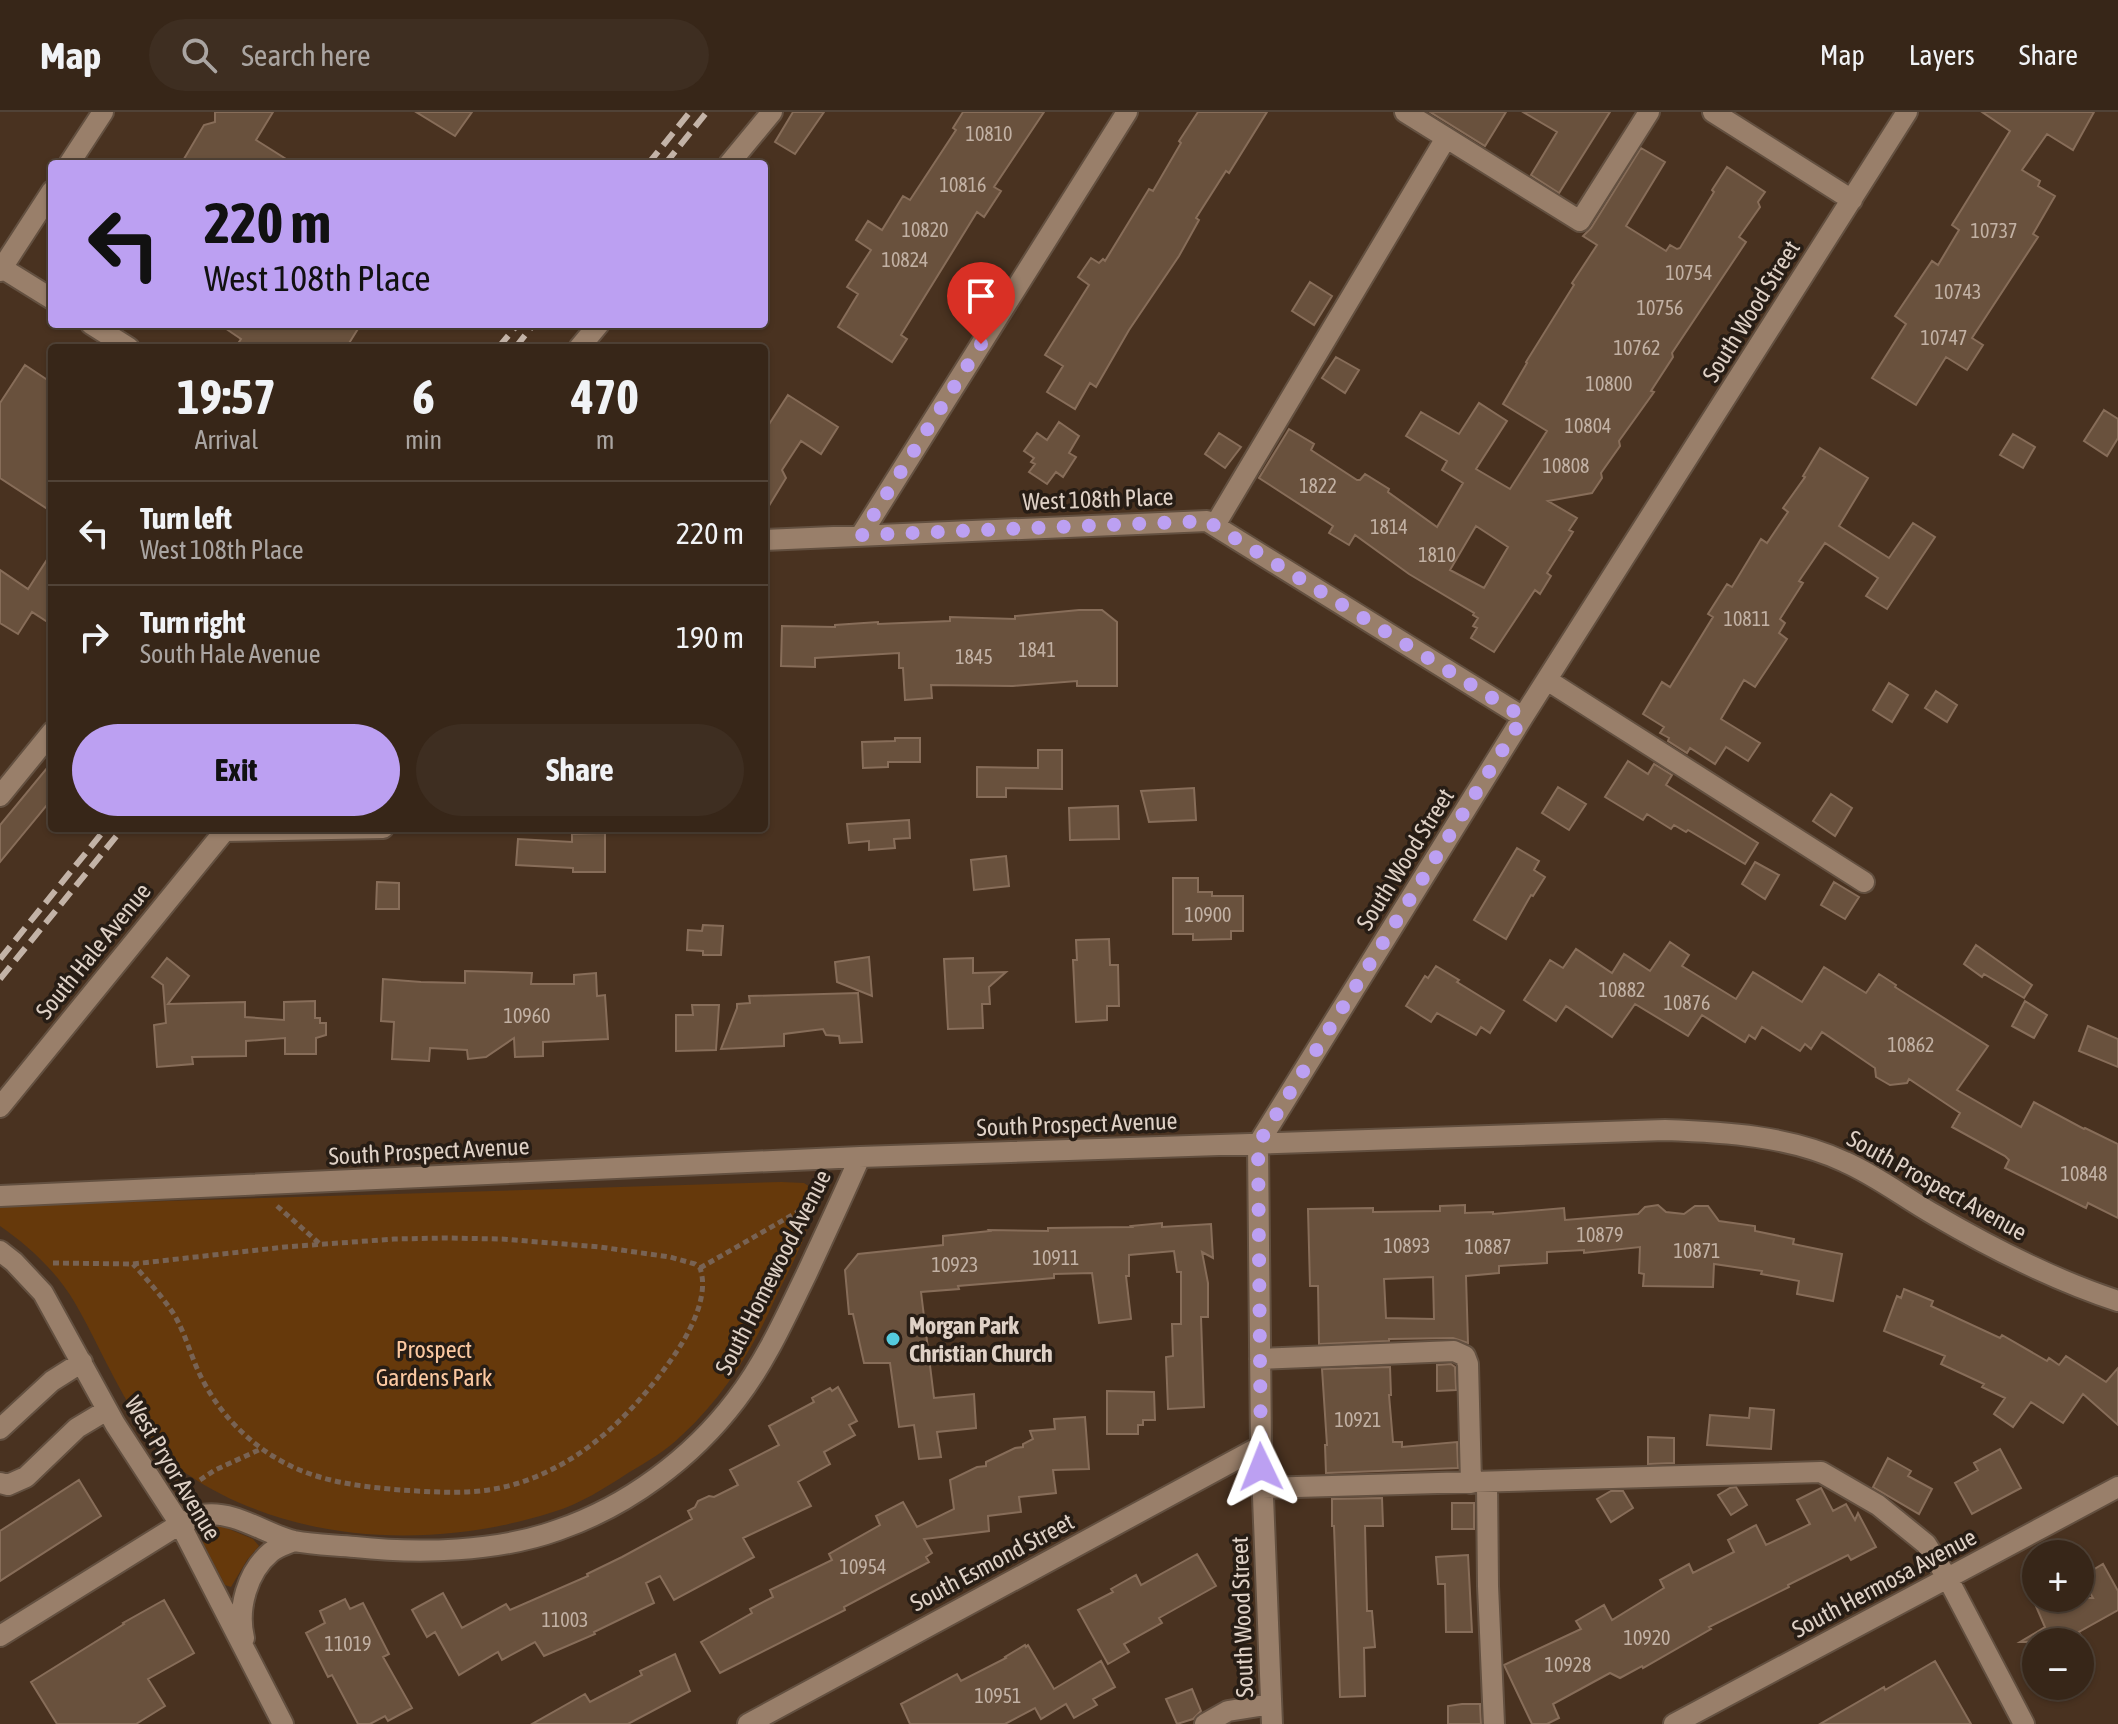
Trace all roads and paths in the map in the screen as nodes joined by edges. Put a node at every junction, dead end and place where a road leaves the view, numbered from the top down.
1 (103, 112) edge
2 (772, 112) edge
3 (1127, 112) edge
4 (1405, 112) edge
5 (1649, 112) edge
6 (1713, 112) edge
7 (1907, 112) edge
8 (1446, 138) junction
9 (72, 160) edge
10 (732, 160) edge
11 (48, 197) edge
12 (1852, 200) junction
13 (1, 269) edge
14 (48, 297) edge
15 (97, 328) edge
16 (596, 328) edge
17 (123, 344) edge
18 (582, 344) edge
19 (1215, 525) junction
20 (861, 535) junction
21 (768, 540) edge
22 (1547, 680) junction
23 (1523, 717) junction
24 (48, 737) edge
25 (0, 796) edge
26 (224, 832) edge
27 (1864, 882) dead end
28 (0, 1107) edge
29 (1258, 1144) junction
30 (860, 1157) junction
31 (0, 1196) edge
32 (273, 1203) dead end
33 (801, 1210) dead end
34 (321, 1245) junction
35 (0, 1251) edge
36 (53, 1263) dead end
37 (133, 1264) junction
38 (700, 1268) junction
39 (2118, 1301) edge
40 (1260, 1359) junction
41 (82, 1362) junction
42 (107, 1410) junction
43 (0, 1429) edge
44 (1261, 1446) junction
45 (261, 1449) junction
46 (200, 1480) dead end
47 (1479, 1482) junction
48 (0, 1483) edge
49 (2118, 1487) edge
50 (1262, 1488) junction
51 (180, 1524) junction
52 (294, 1541) junction
53 (1948, 1579) junction
54 (0, 1636) edge
55 (247, 1655) junction
56 (1272, 1714) edge
57 (283, 1724) edge
58 (748, 1724) edge
59 (1205, 1724) edge
60 (1494, 1724) edge
61 (1674, 1724) edge
62 (2024, 1724) edge

1 - 9 street
2 - 10 street
3 - 20 street
4 - 8 street
5 - 8 street
6 - 12 street
7 - 12 street, South Wood Street
8 - 19 street
11 - 13 street
12 - 22 street, South Wood Street
13 - 14 street
15 - 17 street
16 - 18 street
19 - 20 street, West 108th Place
19 - 23 street, West 108th Place
20 - 21 street, West 108th Place
22 - 23 street, South Wood Street
22 - 27 street
23 - 29 street, South Wood Street
24 - 25 street
26 - 28 street, South Hale Avenue
29 - 30 street, South Prospect Avenue
29 - 39 street, South Prospect Avenue
29 - 40 street, South Wood Street
30 - 31 street, South Prospect Avenue
30 - 52 street, South Homewood Avenue
32 - 34 path
33 - 38 path
34 - 37 path
34 - 38 path
35 - 41 street, West Pryor Avenue
36 - 37 path
37 - 45 path
38 - 45 path
40 - 44 street, South Wood Street
40 - 47 street
41 - 42 street, West Pryor Avenue
41 - 43 street
42 - 48 street
42 - 51 street, West Pryor Avenue
44 - 50 street, South Wood Street
44 - 58 street, South Esmond Street
45 - 46 path
47 - 50 street
47 - 53 street
47 - 60 street
49 - 53 street, South Hermosa Avenue
50 - 56 street, South Wood Street
51 - 52 street, South Homewood Avenue
51 - 54 street, South Homewood Avenue
51 - 55 street, West Pryor Avenue
52 - 55 street
53 - 61 street, South Hermosa Avenue
53 - 62 street
55 - 57 street, West Pryor Avenue
56 - 59 street

